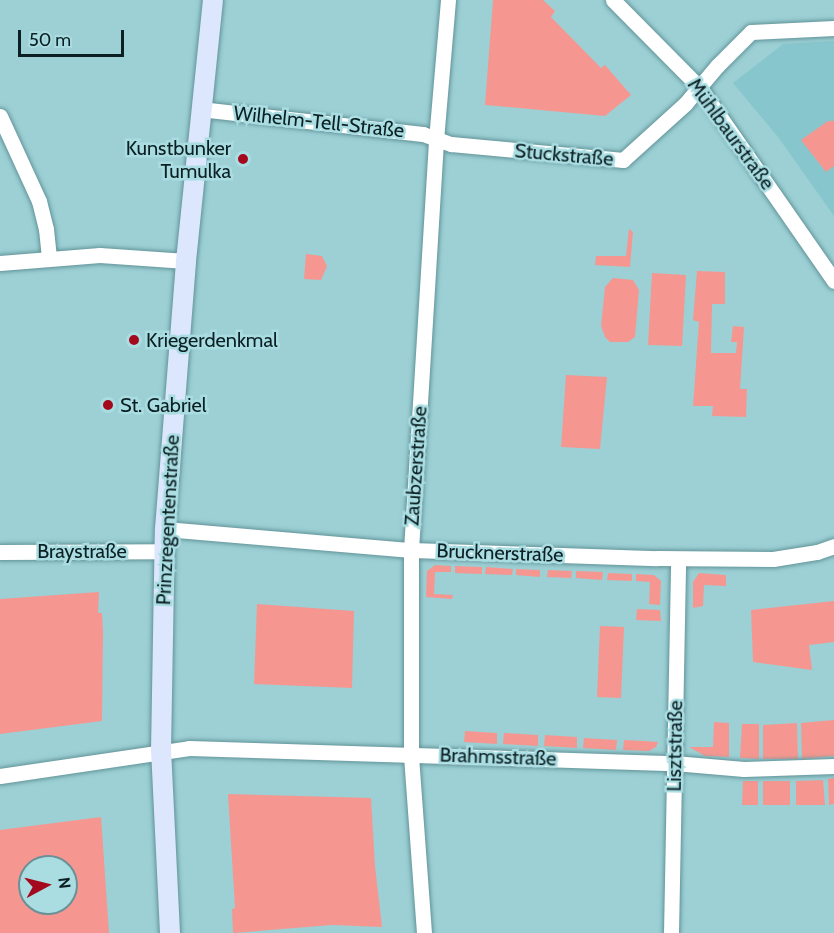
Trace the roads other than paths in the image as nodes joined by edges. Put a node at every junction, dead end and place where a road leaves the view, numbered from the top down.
1 (213, 0) edge
2 (448, 0) edge
3 (613, 0) edge
4 (834, 28) edge
5 (700, 88) junction
6 (200, 109) junction
7 (0, 116) edge
8 (436, 140) junction
9 (50, 258) junction
10 (186, 261) junction
11 (0, 263) edge
12 (834, 281) edge
13 (165, 529) junction
14 (834, 546) edge
15 (411, 550) junction
16 (165, 551) junction
17 (0, 552) edge
18 (678, 559) junction
19 (161, 751) junction
20 (411, 754) junction
21 (674, 763) junction
22 (834, 766) edge
23 (0, 776) edge
24 (170, 933) edge
25 (424, 933) edge
26 (671, 933) edge

1 - 6 main road, Prinzregentenstraße
2 - 8 street, Zaubzerstraße
3 - 5 street, Mühlbaurstraße
4 - 5 street, Stuckstraße
5 - 8 street, Stuckstraße
5 - 12 street, Mühlbaurstraße
6 - 8 street, Wilhelm-Tell-Straße
6 - 10 main road, Prinzregentenstraße
7 - 9 street
8 - 15 street, Zaubzerstraße
9 - 10 street
9 - 11 street
10 - 13 main road, Prinzregentenstraße
13 - 15 street, Brucknerstraße
13 - 16 main road, Prinzregentenstraße
14 - 18 street, Brucknerstraße
15 - 18 street, Brucknerstraße
15 - 20 street, Zaubzerstraße
16 - 17 street, Braystraße
16 - 19 main road, Prinzregentenstraße
18 - 21 street, Lisztstraße
19 - 20 street, Brahmsstraße
19 - 23 street, Brahmsstraße
19 - 24 main road, Prinzregentenstraße
20 - 21 street, Brahmsstraße
20 - 25 street, Zaubzerstraße
21 - 22 street, Brahmsstraße
21 - 26 street, Lisztstraße

